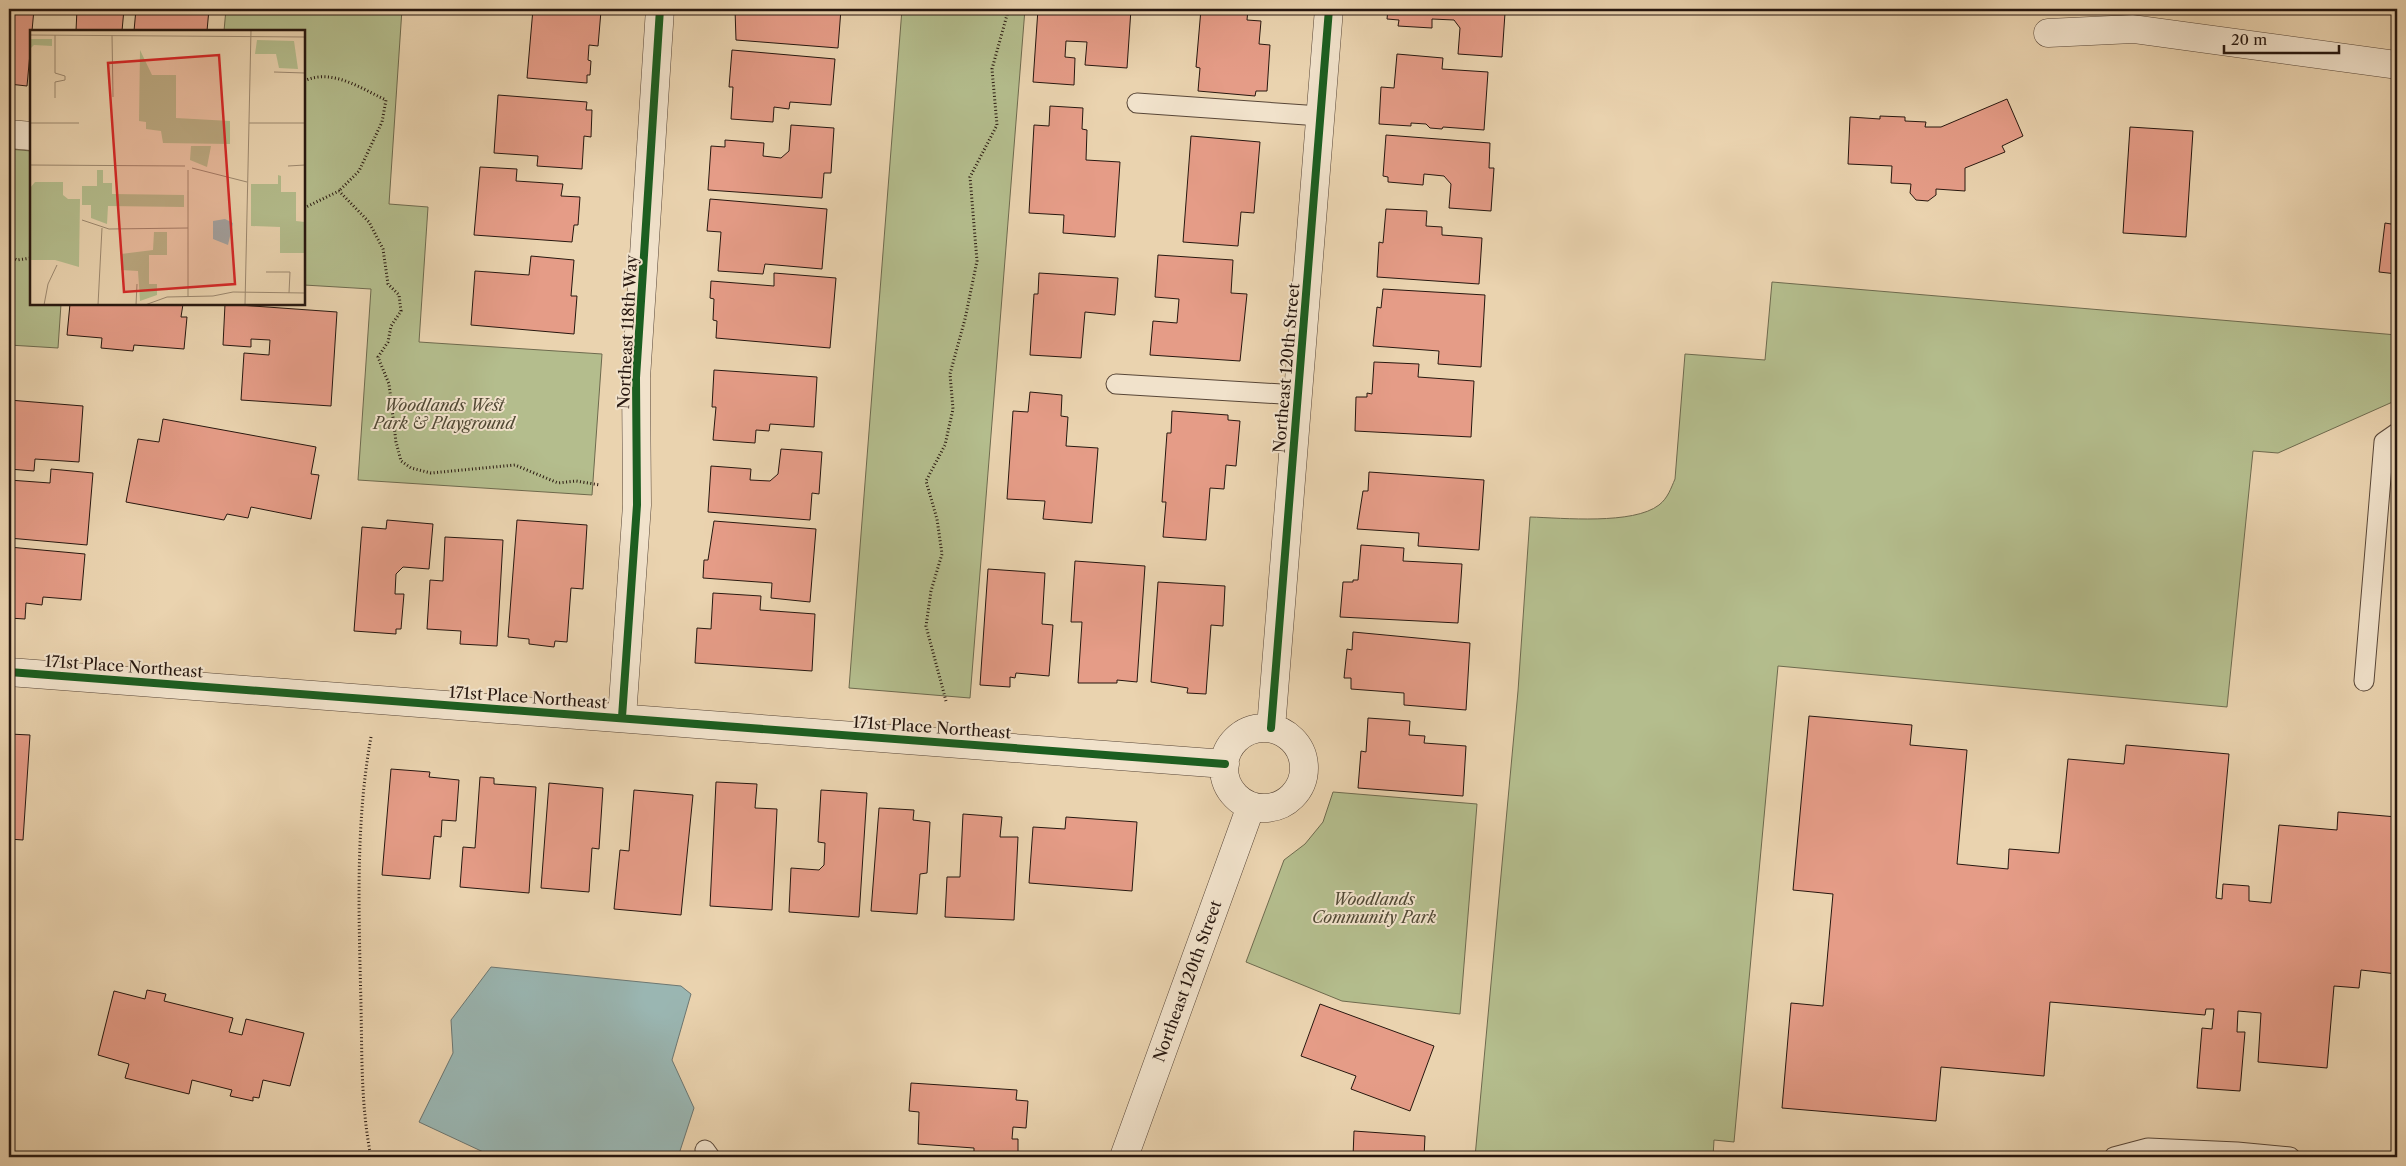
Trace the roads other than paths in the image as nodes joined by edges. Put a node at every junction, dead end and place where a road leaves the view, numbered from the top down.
1 (660, 9) edge
2 (1329, 9) edge
3 (2048, 33) dead end
4 (2397, 65) edge
5 (1137, 103) dead end
6 (1320, 116) junction
7 (9, 134) edge
8 (30, 136) edge
9 (1116, 384) dead end
10 (1298, 395) junction
11 (2397, 433) edge
12 (9, 672) edge
13 (2364, 681) dead end
14 (622, 717) junction
15 (1272, 728) junction
16 (1225, 764) junction
17 (1251, 806) junction
18 (1124, 1157) edge
19 (2114, 1157) edge
20 (2290, 1157) edge

1 - 14 street, Northeast 118th Way
2 - 6 street, Northeast 120th Street
3 - 4 street
5 - 6 lane
6 - 10 street, Northeast 120th Street
7 - 8 street
9 - 10 lane
10 - 15 street, Northeast 120th Street
11 - 13 lane
12 - 14 street, 171st Place Northeast
14 - 16 street, 171st Place Northeast
15 - 16 street
15 - 17 street
16 - 17 street
17 - 18 street, Northeast 120th Street
19 - 20 lane

